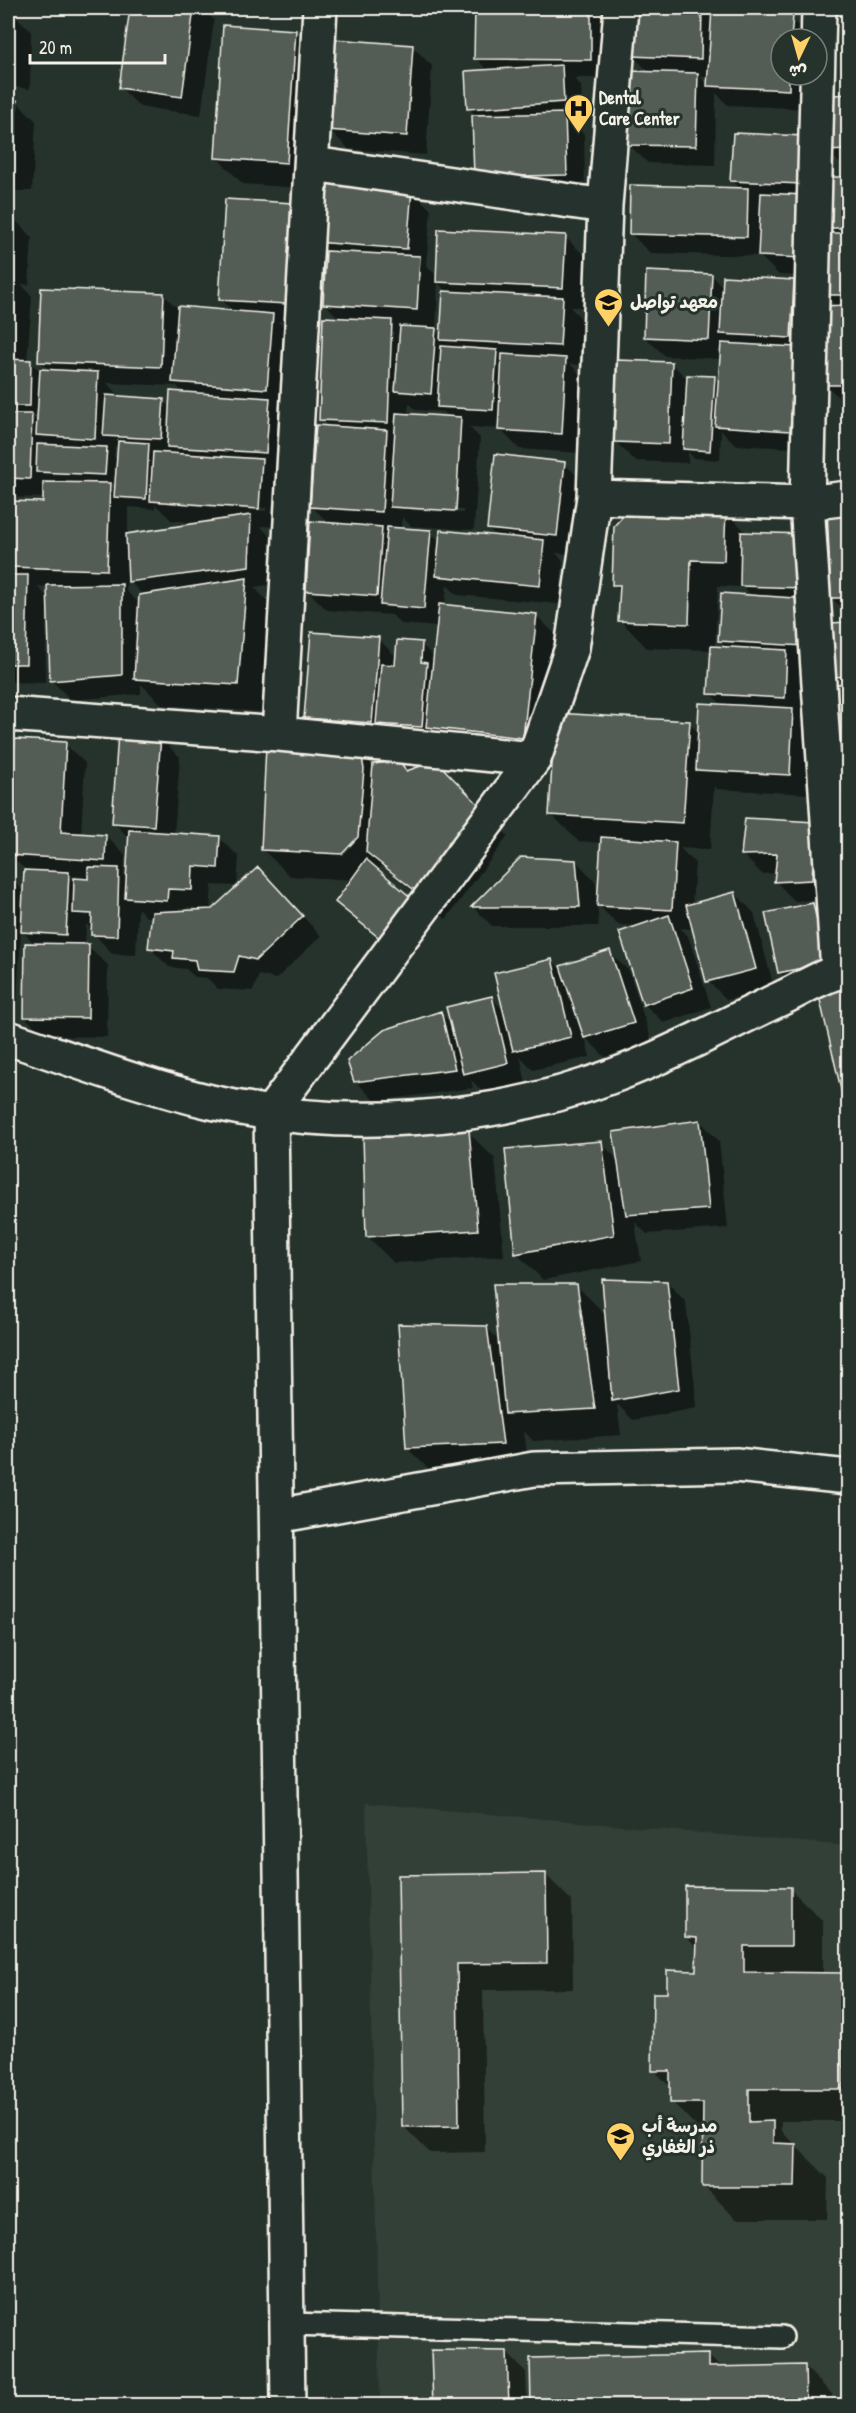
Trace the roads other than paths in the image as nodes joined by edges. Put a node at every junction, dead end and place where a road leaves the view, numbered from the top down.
1 (320, 8) edge
2 (621, 8) edge
3 (819, 8) edge
4 (313, 164) junction
5 (605, 206) junction
6 (594, 497) junction
7 (849, 498) edge
8 (807, 502) junction
9 (8, 714) edge
10 (279, 734) junction
11 (534, 759) junction
12 (844, 970) edge
13 (8, 1038) edge
14 (271, 1112) junction
15 (849, 1477) edge
16 (277, 1516) junction
17 (288, 2325) junction
18 (782, 2337) dead end
19 (288, 2406) edge

1 - 4 street
2 - 5 street
3 - 8 street
4 - 5 street
4 - 10 street
5 - 6 street
6 - 8 street
6 - 11 street
7 - 8 street
8 - 12 street
9 - 10 street
10 - 11 street
11 - 14 street
12 - 14 street
13 - 14 street
14 - 16 street
15 - 16 street
16 - 17 street
17 - 18 lane
17 - 19 street

